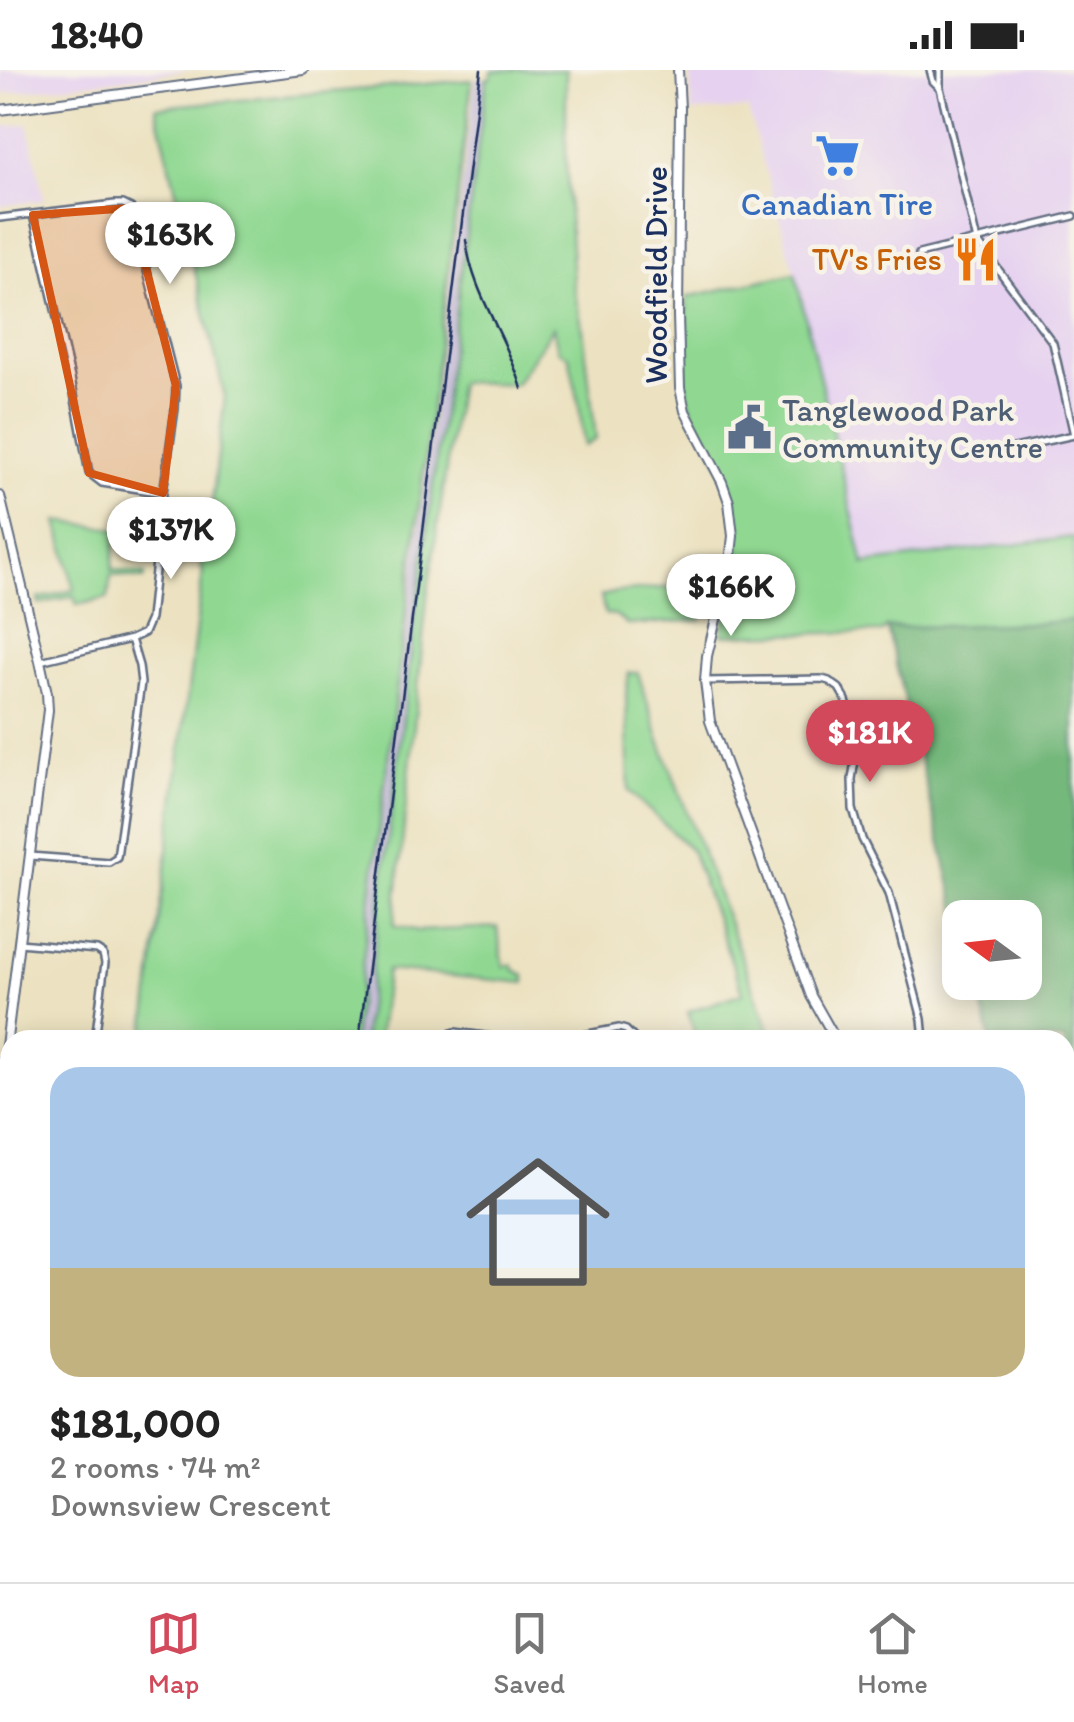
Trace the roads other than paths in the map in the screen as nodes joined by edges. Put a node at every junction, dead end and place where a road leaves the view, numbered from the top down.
1 (303, 70) edge
2 (678, 70) edge
3 (930, 70) edge
4 (940, 70) edge
5 (940, 88) junction
6 (0, 110) edge
7 (33, 215) junction
8 (1074, 216) edge
9 (0, 218) edge
10 (977, 241) junction
11 (919, 254) dead end
12 (1074, 435) edge
13 (982, 455) dead end
14 (163, 493) junction
15 (0, 496) edge
16 (131, 639) junction
17 (40, 661) junction
18 (705, 682) junction
19 (30, 856) junction
20 (18, 942) junction
21 (5, 1030) edge
22 (97, 1030) edge
23 (830, 1030) edge
24 (923, 1030) edge

1 - 6 street
2 - 18 street, Woodfield Drive
3 - 5 street
4 - 5 street
5 - 10 street
7 - 9 street
7 - 14 street
7 - 14 street
8 - 10 street
10 - 11 street
10 - 12 street
12 - 13 street
14 - 16 street
15 - 17 street
16 - 17 street
16 - 19 street
17 - 19 street
18 - 23 street, Woodfield Drive
18 - 24 street
19 - 20 street
20 - 21 street
20 - 22 street

